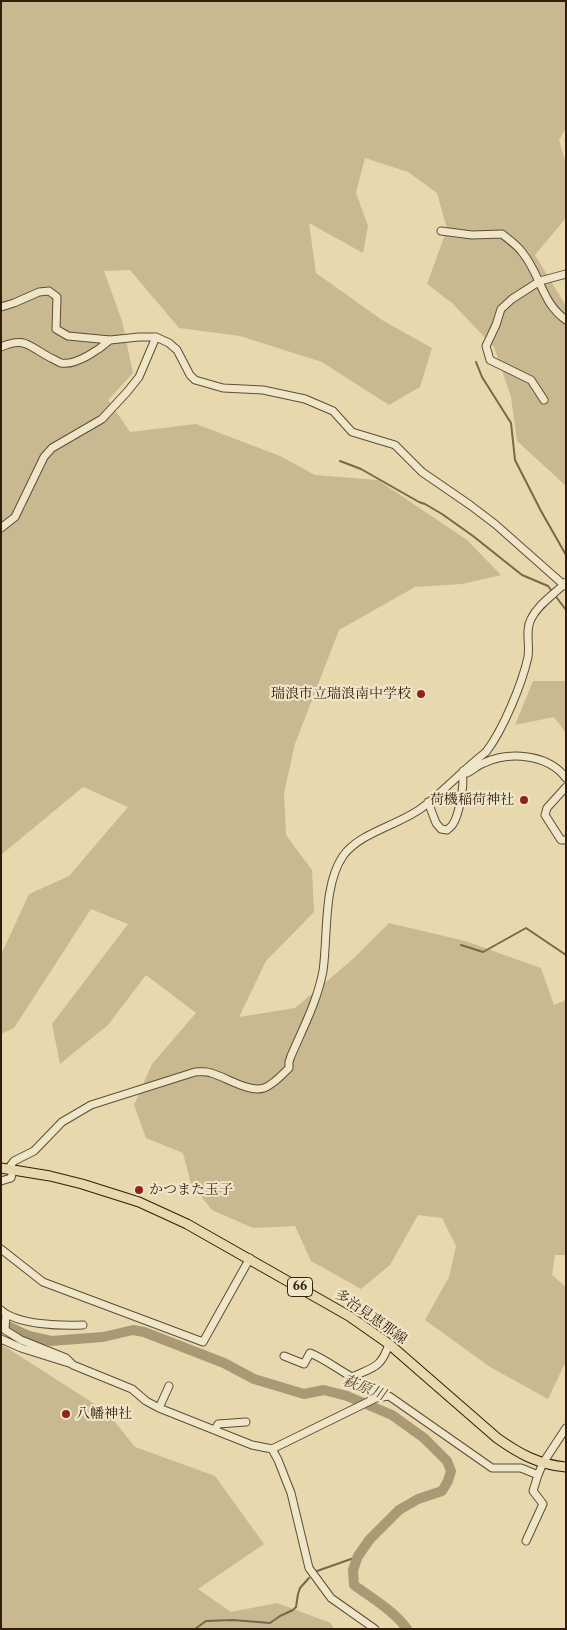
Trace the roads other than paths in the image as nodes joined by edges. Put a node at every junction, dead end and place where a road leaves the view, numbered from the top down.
1 (441, 231) dead end
2 (566, 274) edge
3 (540, 281) junction
4 (1, 306) edge
5 (566, 320) edge
6 (156, 337) junction
7 (110, 340) junction
8 (1, 347) edge
9 (544, 400) dead end
10 (1, 528) edge
11 (565, 584) edge
12 (463, 772) junction
13 (566, 778) edge
14 (566, 787) edge
15 (428, 802) junction
16 (566, 840) edge
17 (8, 1169) edge
18 (1, 1181) edge
19 (1, 1250) edge
20 (250, 1258) junction
21 (4, 1312) edge
22 (83, 1325) dead end
23 (1, 1339) edge
24 (389, 1344) junction
25 (284, 1356) dead end
26 (73, 1364) junction
27 (169, 1386) dead end
28 (159, 1408) junction
29 (246, 1422) dead end
30 (566, 1428) edge
31 (215, 1430) junction
32 (272, 1449) junction
33 (543, 1463) junction
34 (566, 1467) edge
35 (538, 1475) junction
36 (526, 1541) dead end
37 (376, 1629) edge

1 - 3 street
2 - 3 street
3 - 5 street
3 - 9 street
4 - 7 street
6 - 7 street
6 - 10 street
6 - 11 street
7 - 8 street
11 - 12 street
12 - 13 street
12 - 15 street
12 - 15 street
14 - 16 street
15 - 17 street
17 - 18 street
17 - 20 main road, 多治見恵那線 / 66
19 - 20 street
20 - 24 main road, 多治見恵那線 / 66
21 - 22 street
21 - 26 street
23 - 26 street
24 - 25 street
24 - 33 main road, 多治見恵那線 / 66
26 - 28 street
27 - 28 street
28 - 31 street
29 - 31 street
30 - 33 street
31 - 32 street
32 - 35 street
32 - 37 street
33 - 34 main road, 多治見恵那線 / 66
33 - 35 street
35 - 36 street

